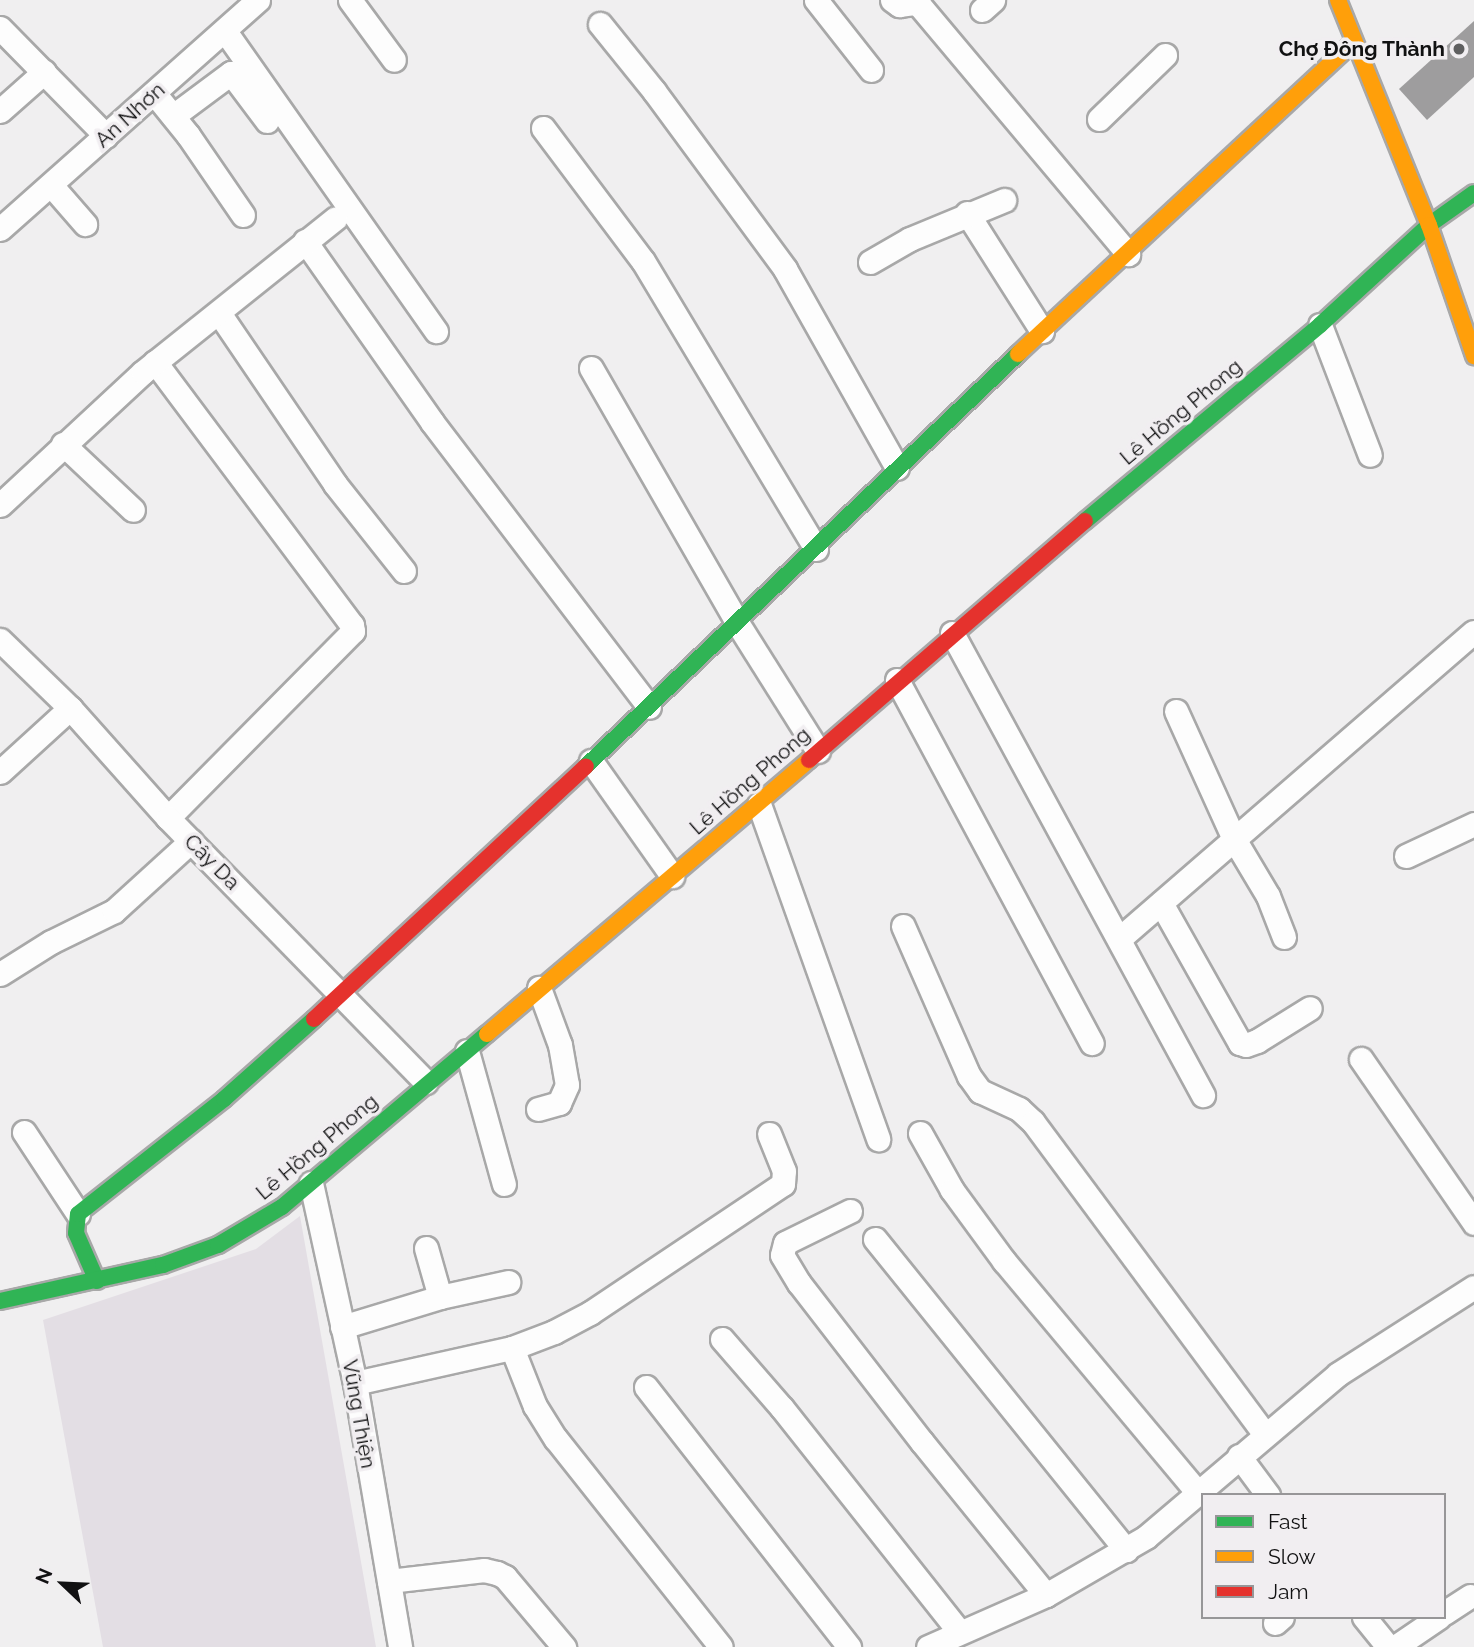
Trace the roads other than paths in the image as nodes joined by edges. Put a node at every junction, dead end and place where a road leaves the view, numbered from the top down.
1 (258, 0) edge
2 (350, 0) edge
3 (816, 0) edge
4 (892, 0) edge
5 (1338, 0) edge
6 (600, 24) dead end
7 (0, 28) edge
8 (225, 31) junction
9 (1353, 43) junction
10 (1165, 55) dead end
11 (394, 60) dead end
12 (871, 70) dead end
13 (44, 72) junction
14 (154, 93) junction
15 (0, 111) edge
16 (173, 116) junction
17 (1099, 119) dead end
18 (267, 121) dead end
19 (543, 128) dead end
20 (106, 136) junction
21 (51, 185) junction
22 (1474, 193) edge
23 (1004, 200) dead end
24 (967, 213) junction
25 (243, 215) dead end
26 (335, 219) dead end
27 (85, 224) dead end
28 (1429, 225) junction
29 (0, 229) edge
30 (305, 241) junction
31 (1128, 254) junction
32 (870, 262) dead end
33 (219, 313) junction
34 (1320, 325) junction
35 (436, 331) dead end
36 (1042, 331) junction
37 (1474, 356) edge
38 (155, 362) junction
39 (591, 368) dead end
40 (64, 444) junction
41 (1370, 455) dead end
42 (897, 468) junction
43 (0, 505) edge
44 (133, 510) dead end
45 (816, 549) junction
46 (404, 571) dead end
47 (738, 624) junction
48 (1474, 632) edge
49 (952, 633) junction
50 (0, 640) edge
51 (897, 680) junction
52 (70, 708) junction
53 (649, 708) junction
54 (1175, 711) dead end
55 (818, 751) junction
56 (591, 761) junction
57 (0, 772) edge
58 (759, 804) junction
59 (168, 818) junction
60 (1474, 824) edge
61 (1234, 839) junction
62 (191, 841) junction
63 (1406, 856) dead end
64 (672, 876) junction
65 (1161, 903) junction
66 (903, 926) dead end
67 (1284, 937) dead end
68 (1119, 939) junction
69 (0, 974) edge
70 (539, 988) junction
71 (342, 995) junction
72 (1310, 1008) dead end
73 (1092, 1042) dead end
74 (467, 1051) junction
75 (1361, 1059) dead end
76 (426, 1082) junction
77 (1203, 1095) dead end
78 (538, 1109) dead end
79 (24, 1132) dead end
80 (920, 1133) dead end
81 (769, 1134) dead end
82 (878, 1139) dead end
83 (312, 1183) junction
84 (504, 1184) dead end
85 (850, 1211) dead end
86 (78, 1213) junction
87 (1474, 1223) edge
88 (875, 1239) dead end
89 (426, 1248) dead end
90 (97, 1281) junction
91 (508, 1282) dead end
92 (1474, 1287) edge
93 (440, 1297) junction
94 (0, 1301) edge
95 (342, 1327) junction
96 (722, 1339) dead end
97 (512, 1348) junction
98 (355, 1383) junction
99 (646, 1387) dead end
100 (1265, 1434) junction
101 (1238, 1456) junction
102 (1196, 1492) junction
103 (1266, 1493) edge
104 (1126, 1550) junction
105 (388, 1581) junction
106 (1046, 1595) junction
107 (1470, 1596) dead end
108 (1446, 1613) edge
109 (1366, 1619) edge
110 (1436, 1619) edge
111 (972, 1635) edge
112 (400, 1647) edge
113 (565, 1647) edge
114 (721, 1647) edge
115 (849, 1647) edge
116 (928, 1647) edge
117 (1388, 1647) edge
118 (1395, 1647) edge

1 - 8 street, An Nhơn
2 - 11 street
3 - 12 street
4 - 31 street
5 - 9 main road
6 - 42 street
7 - 13 street
8 - 14 street, An Nhơn
8 - 35 street
9 - 28 main road
9 - 31 main road
10 - 17 street
13 - 15 street
13 - 20 street
14 - 16 street
14 - 20 street, An Nhơn
16 - 18 street
16 - 25 street
19 - 45 street
20 - 21 street, An Nhơn
21 - 27 street
21 - 29 street, An Nhơn
22 - 28 main road, Lê Hồng Phong
23 - 24 street
24 - 32 street
24 - 36 street
26 - 30 street
28 - 34 main road, Lê Hồng Phong
28 - 37 main road
30 - 33 street
30 - 53 street
31 - 36 main road
33 - 38 street
33 - 46 street
34 - 41 street
34 - 49 main road, Lê Hồng Phong
36 - 42 main road
38 - 40 street
38 - 59 street
39 - 47 street
40 - 43 street
40 - 44 street
42 - 45 main road
45 - 47 main road
47 - 53 main road
47 - 55 street
48 - 61 street
49 - 51 main road, Lê Hồng Phong
49 - 68 street
50 - 52 street, Cây Da
51 - 55 main road, Lê Hồng Phong
51 - 73 street
52 - 57 street
52 - 59 street, Cây Da
53 - 56 main road
54 - 61 street
55 - 58 main road, Lê Hồng Phong
56 - 64 street
56 - 71 main road
58 - 64 main road, Lê Hồng Phong
58 - 82 street
59 - 62 street, Cây Da
60 - 63 street
61 - 65 street
61 - 67 street
62 - 69 street
62 - 71 street, Cây Da
64 - 70 main road, Lê Hồng Phong
65 - 68 street
65 - 72 street
66 - 100 street
68 - 77 street
70 - 74 main road, Lê Hồng Phong
70 - 78 street
71 - 76 street, Cây Da
71 - 86 main road
74 - 76 main road, Lê Hồng Phong
74 - 84 street
75 - 87 street
76 - 83 main road, Lê Hồng Phong
79 - 86 street
80 - 102 street
81 - 97 street
83 - 90 main road, Lê Hồng Phong
83 - 95 street, Vũng Thiện
85 - 106 street
86 - 90 main road
88 - 104 street
89 - 93 street
90 - 94 main road, Lê Hồng Phong
91 - 93 street
92 - 100 street
93 - 95 street
95 - 98 street, Vũng Thiện
96 - 111 street
97 - 98 street
97 - 114 street
98 - 105 street, Vũng Thiện
99 - 115 street
100 - 101 street
101 - 102 street
101 - 103 street
102 - 104 street
104 - 106 street
105 - 112 street, Vũng Thiện
105 - 113 street
106 - 111 street
107 - 108 street
109 - 117 street
110 - 118 street
111 - 116 street

